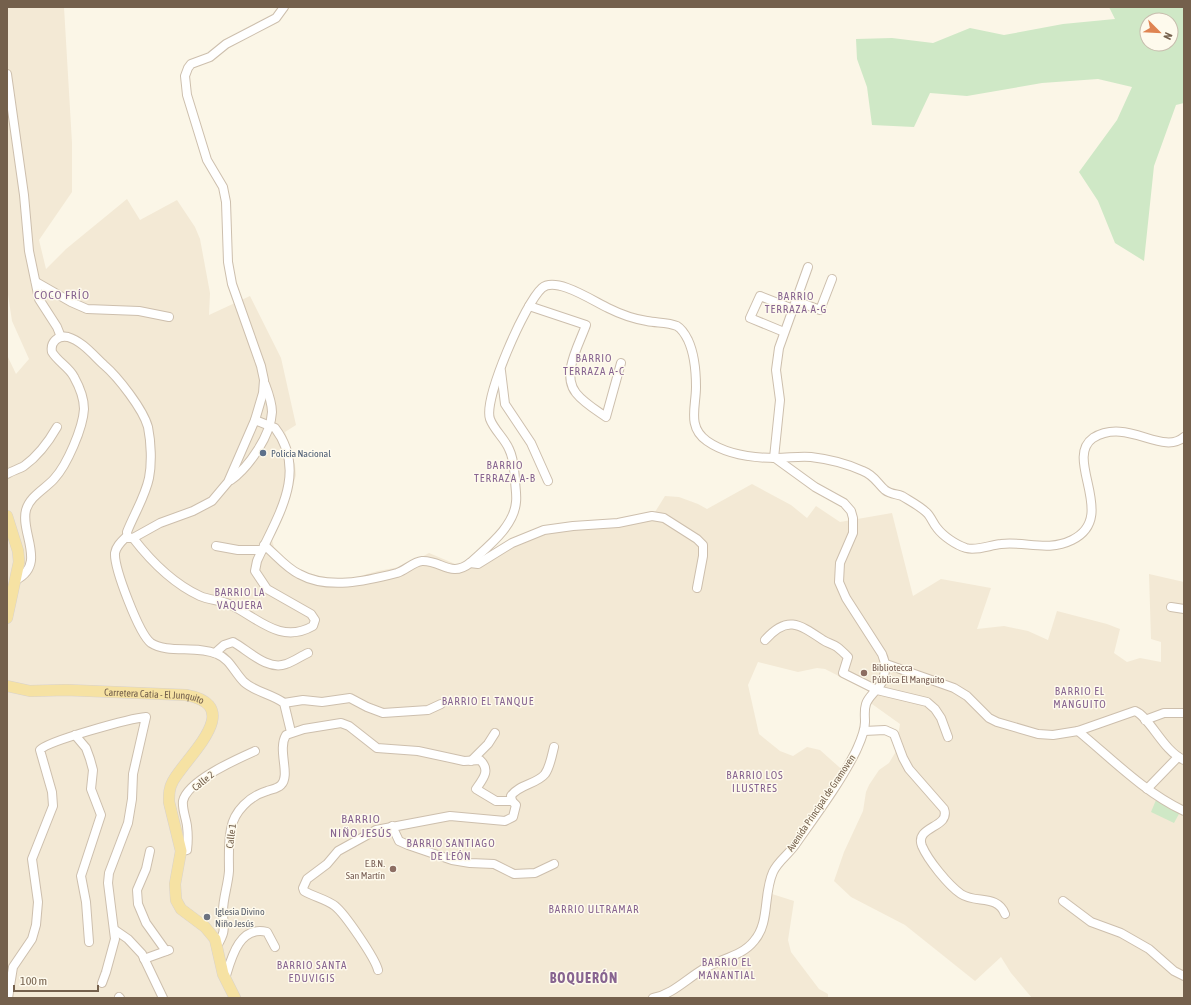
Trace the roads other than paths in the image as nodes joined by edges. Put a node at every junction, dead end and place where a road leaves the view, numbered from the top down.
1 (284, 7) edge
2 (7, 74) edge
3 (808, 267) dead end
4 (832, 279) dead end
5 (36, 282) junction
6 (794, 305) junction
7 (529, 306) junction
8 (169, 317) dead end
9 (784, 332) junction
10 (61, 337) junction
11 (621, 363) dead end
12 (501, 371) junction
13 (264, 380) junction
14 (255, 420) junction
15 (269, 425) junction
16 (57, 427) dead end
17 (1184, 437) edge
18 (774, 458) junction
19 (7, 474) edge
20 (548, 481) dead end
21 (228, 482) junction
22 (7, 516) edge
23 (130, 537) junction
24 (216, 546) dead end
25 (263, 547) junction
26 (470, 563) junction
27 (16, 580) junction
28 (696, 588) dead end
29 (1171, 607) dead end
30 (1184, 608) edge
31 (7, 618) edge
32 (765, 640) dead end
33 (215, 653) junction
34 (308, 653) dead end
35 (886, 664) junction
36 (7, 686) edge
37 (877, 690) junction
38 (284, 703) junction
39 (441, 704) dead end
40 (1183, 715) edge
41 (1145, 720) junction
42 (864, 731) junction
43 (1078, 731) junction
44 (291, 732) junction
45 (495, 734) dead end
46 (75, 735) junction
47 (948, 737) dead end
48 (554, 747) dead end
49 (254, 751) dead end
50 (1181, 759) edge
51 (471, 761) junction
52 (1147, 789) junction
53 (512, 801) junction
54 (1184, 811) edge
55 (392, 826) junction
56 (150, 851) dead end
57 (181, 851) junction
58 (554, 864) dead end
59 (1062, 901) dead end
60 (1005, 914) dead end
61 (115, 930) junction
62 (89, 942) dead end
63 (217, 946) junction
64 (275, 947) dead end
65 (144, 958) junction
66 (378, 970) dead end
67 (1184, 976) edge
68 (225, 979) junction
69 (102, 982) dead end
70 (8, 998) edge
71 (163, 998) edge
72 (235, 998) edge
73 (653, 998) edge

1 - 13 street
2 - 5 street
3 - 6 street
4 - 6 street
5 - 8 street
5 - 10 street
6 - 9 street
6 - 9 street
7 - 11 street
7 - 12 street
7 - 18 street
9 - 18 street
10 - 23 street
10 - 27 street
12 - 20 street
12 - 26 street
13 - 14 street
13 - 15 street
14 - 15 street
14 - 21 street
15 - 21 street
15 - 25 street
16 - 19 street
17 - 18 street
18 - 35 street
21 - 23 street
22 - 27 main road
23 - 25 street
23 - 33 street
24 - 25 street
25 - 26 street
26 - 28 street
27 - 31 main road
29 - 30 street
32 - 37 street
33 - 34 street
33 - 38 street
35 - 37 street, Avenida Principal de Gramoven
35 - 43 street
36 - 57 main road, Carretera Catia - El Junquito
37 - 42 street, Avenida Principal de Gramoven
37 - 47 street
38 - 39 street
38 - 44 street
40 - 41 street
41 - 43 street
41 - 50 street
42 - 60 street
42 - 73 street, Avenida Principal de Gramoven
43 - 52 street
44 - 51 street
44 - 63 street, Calle 1
45 - 51 street
46 - 61 street
46 - 62 street
46 - 70 street
48 - 53 street
49 - 57 street, Calle 2
50 - 52 street
51 - 53 street
52 - 54 street
53 - 55 street
55 - 58 street
55 - 66 street
56 - 65 street
57 - 63 main road, Carretera Catia - El Junquito
59 - 67 street
61 - 65 street
61 - 69 street
63 - 68 main road, Carretera Catia - El Junquito
64 - 68 street
65 - 71 street
68 - 72 main road, Carretera Catia - El Junquito

